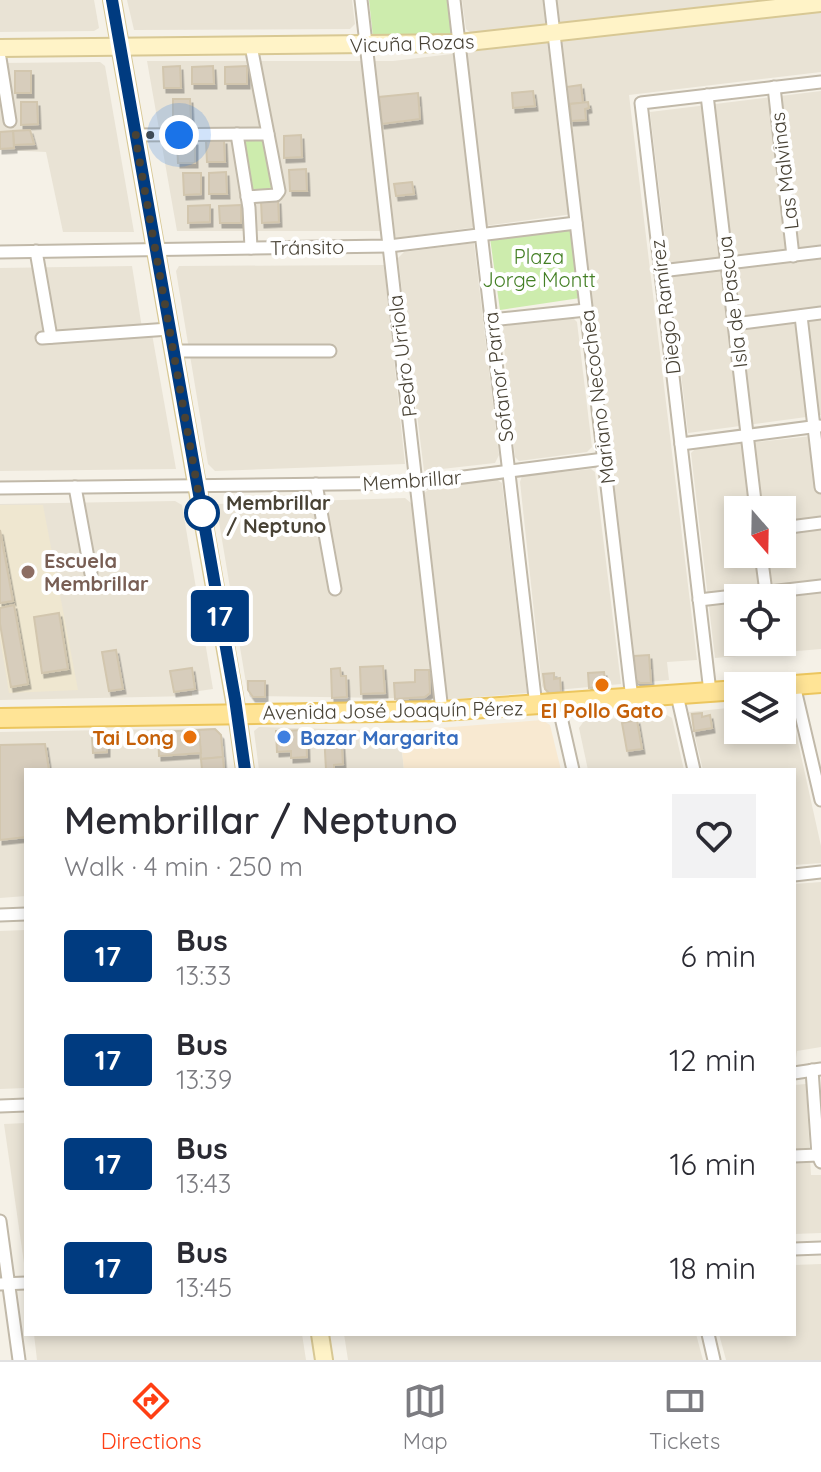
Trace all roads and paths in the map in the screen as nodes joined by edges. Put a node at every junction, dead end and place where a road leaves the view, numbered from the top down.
1 (112, 0) edge
2 (361, 0) edge
3 (454, 0) edge
4 (550, 0) edge
5 (821, 3) edge
6 (554, 32) junction
7 (459, 43) junction
8 (119, 46) junction
9 (251, 46) junction
10 (366, 46) junction
11 (0, 48) edge
12 (0, 58) edge
13 (821, 82) edge
14 (774, 87) junction
15 (707, 95) junction
16 (10, 121) dead end
17 (237, 134) junction
18 (268, 134) junction
19 (135, 135) junction
20 (247, 197) junction
21 (576, 223) junction
22 (481, 234) junction
23 (389, 246) junction
24 (251, 248) junction
25 (155, 249) junction
26 (36, 251) junction
27 (0, 252) edge
28 (821, 252) edge
29 (793, 256) junction
30 (727, 263) junction
31 (661, 271) junction
32 (586, 310) junction
33 (821, 313) edge
34 (801, 316) junction
35 (491, 320) junction
36 (734, 324) junction
37 (169, 329) junction
38 (173, 351) junction
39 (330, 351) dead end
40 (818, 426) edge
41 (748, 436) junction
42 (681, 444) junction
43 (604, 459) junction
44 (509, 471) junction
45 (417, 483) junction
46 (316, 484) junction
47 (197, 486) junction
48 (75, 487) junction
49 (821, 487) edge
50 (0, 488) edge
51 (754, 496) edge
52 (821, 523) edge
53 (796, 526) edge
54 (91, 574) dead end
55 (821, 586) edge
56 (335, 589) dead end
57 (796, 589) edge
58 (724, 597) edge
59 (699, 600) junction
60 (821, 683) edge
61 (796, 685) edge
62 (724, 691) edge
63 (710, 692) junction
64 (677, 695) junction
65 (632, 699) junction
66 (558, 704) junction
67 (536, 706) junction
68 (442, 711) junction
69 (237, 713) junction
70 (796, 713) edge
71 (0, 718) edge
72 (245, 768) edge
73 (573, 768) edge
74 (694, 768) edge
75 (821, 800) edge
76 (821, 872) edge
77 (796, 875) edge
78 (24, 914) edge
79 (0, 915) edge
80 (816, 1069) edge
81 (796, 1073) edge
82 (24, 1105) edge
83 (0, 1106) edge
84 (796, 1156) edge
85 (819, 1159) edge
86 (0, 1221) edge
87 (821, 1248) edge
88 (796, 1249) edge
89 (24, 1283) edge
90 (4, 1284) edge
91 (320, 1336) edge
92 (708, 1336) edge
93 (19, 1360) edge
94 (324, 1360) edge
95 (714, 1360) edge

1 - 8 street
2 - 10 street, Pedro Urriola
3 - 7 street, Sofanor Parra
4 - 6 street, Mariano Necochea
5 - 6 street, Vicuña Rozas
6 - 7 street, Vicuña Rozas
6 - 21 street, Mariano Necochea
7 - 10 street, Vicuña Rozas
7 - 22 street, Sofanor Parra
8 - 9 street, Vicuña Rozas
8 - 11 street, Vicuña Rozas
8 - 19 street
9 - 10 street, Vicuña Rozas
9 - 18 street
10 - 23 street, Pedro Urriola
12 - 16 street
13 - 14 street, Diego Ramírez
14 - 15 street, Diego Ramírez
14 - 29 street, Las Malvinas
15 - 30 street, Isla de Pascua
15 - 31 street, Diego Ramírez
17 - 18 street
17 - 19 street
17 - 20 street
18 - 20 street
19 - 25 street
20 - 24 street
21 - 22 street, Tránsito
21 - 32 street, Mariano Necochea
22 - 23 street, Tránsito
22 - 35 street, Sofanor Parra
23 - 24 street, Tránsito
23 - 45 street, Pedro Urriola
24 - 25 street, Tránsito
25 - 26 street, Tránsito
25 - 37 street
26 - 27 street, Tránsito
26 - 37 street
28 - 29 street
29 - 30 street
30 - 31 street
30 - 36 street, Isla de Pascua
31 - 42 street, Diego Ramírez
32 - 35 street
32 - 43 street, Mariano Necochea
33 - 34 street
34 - 36 street
34 - 40 street
35 - 44 street, Sofanor Parra
36 - 41 street, Isla de Pascua
37 - 38 street
38 - 39 street
38 - 47 street
40 - 41 street
40 - 49 street
41 - 42 street
41 - 51 street, Isla de Pascua
42 - 59 street, Diego Ramírez
43 - 44 street, Membrillar
43 - 65 street, Mariano Necochea
44 - 45 street, Membrillar
44 - 67 street, Sofanor Parra
45 - 46 street, Membrillar
45 - 68 street, Pedro Urriola
46 - 47 street, Membrillar
46 - 56 street
47 - 48 street, Membrillar
47 - 69 street
48 - 50 street, Membrillar
48 - 54 street
52 - 53 street
55 - 57 street
58 - 59 street
59 - 63 street, Diego Ramírez
60 - 61 main road
62 - 63 main road, Avenida José Joaquín Pérez
63 - 64 main road, Avenida José Joaquín Pérez
64 - 65 main road, Avenida José Joaquín Pérez
64 - 74 street
65 - 66 main road, Avenida José Joaquín Pérez
66 - 67 main road, Avenida José Joaquín Pérez
66 - 73 street
67 - 68 main road, Avenida José Joaquín Pérez
68 - 69 main road, Avenida José Joaquín Pérez
69 - 71 main road, Avenida José Joaquín Pérez
69 - 72 street
70 - 75 street
76 - 77 street
78 - 79 street
80 - 81 street
80 - 85 street
82 - 83 street
84 - 85 street
86 - 90 street
87 - 88 street
89 - 90 street
90 - 93 street
91 - 94 street
92 - 95 street

